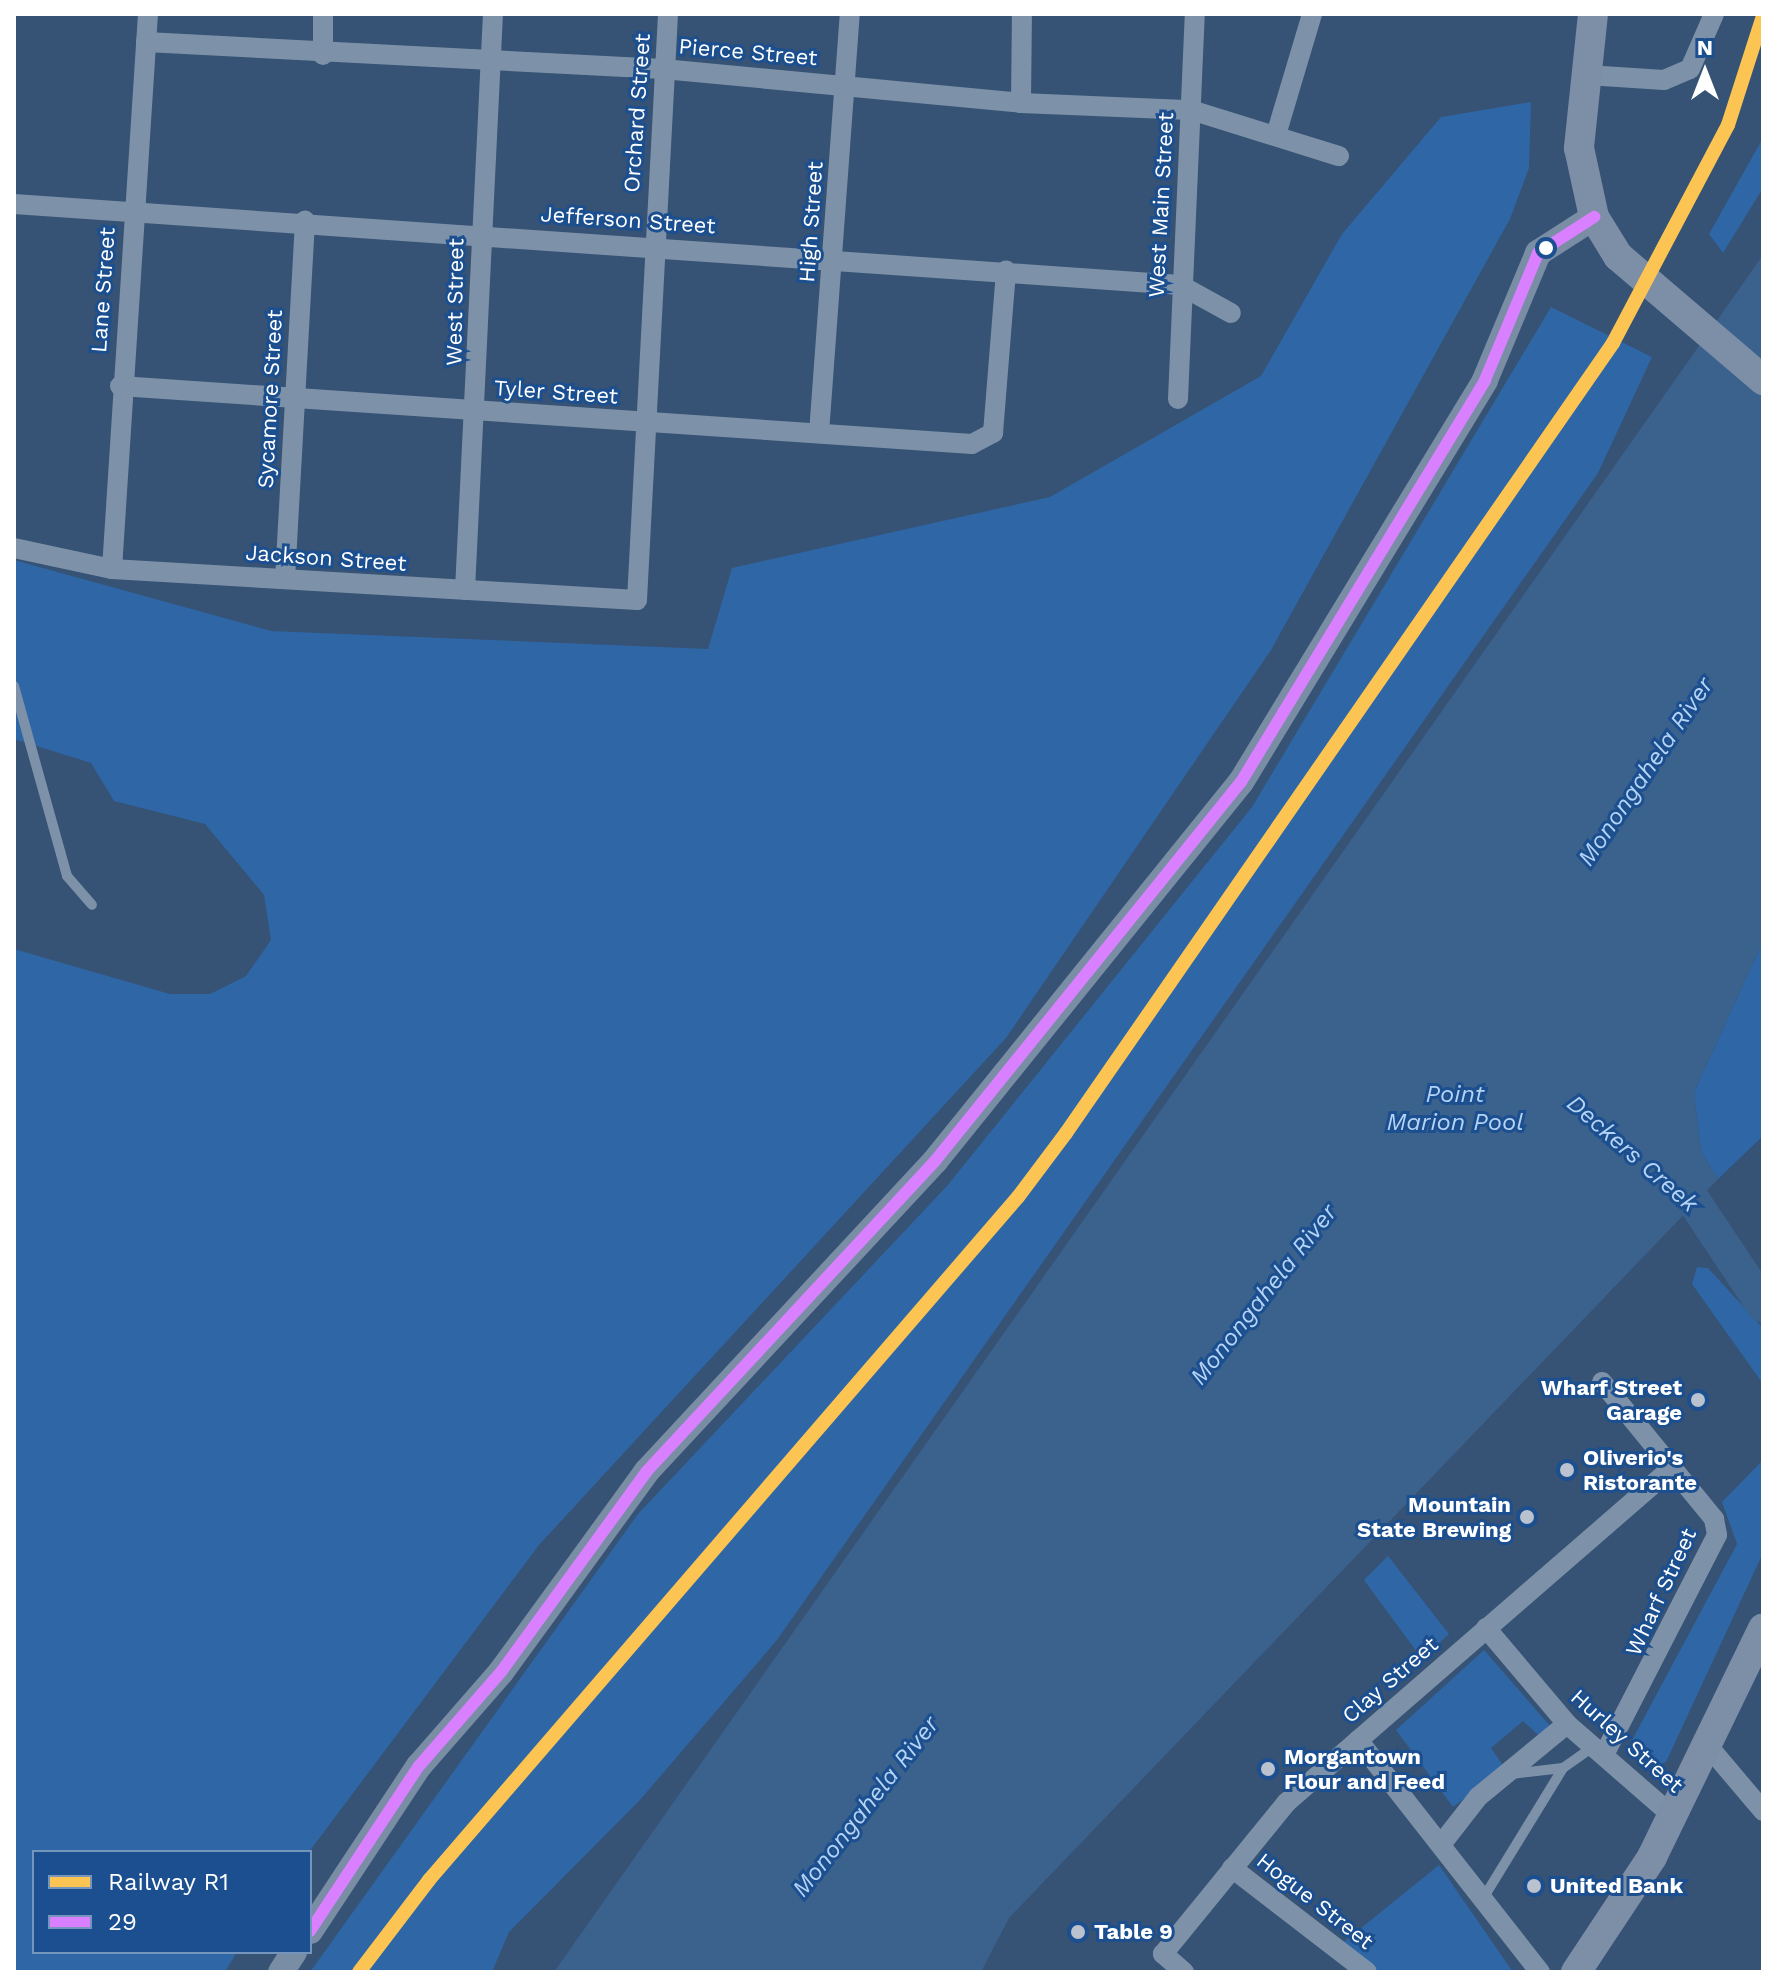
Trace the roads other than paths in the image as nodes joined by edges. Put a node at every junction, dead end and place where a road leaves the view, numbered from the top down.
1 (148, 14) edge
2 (323, 14) edge
3 (493, 14) edge
4 (668, 14) edge
5 (850, 14) edge
6 (1022, 14) edge
7 (1195, 14) edge
8 (1312, 14) edge
9 (1593, 14) edge
10 (1714, 14) edge
11 (146, 42) junction
12 (323, 55) junction
13 (489, 61) junction
14 (663, 69) junction
15 (1587, 75) junction
16 (844, 84) junction
17 (1021, 103) junction
18 (1191, 110) junction
19 (1276, 135) junction
20 (1339, 156) dead end
21 (14, 204) edge
22 (132, 213) junction
23 (1594, 217) junction
24 (305, 221) junction
25 (480, 234) junction
26 (653, 246) junction
27 (834, 257) junction
28 (1006, 271) junction
29 (1180, 285) junction
30 (1231, 313) dead end
31 (1763, 380) edge
32 (120, 386) junction
33 (293, 398) junction
34 (1178, 399) dead end
35 (476, 411) junction
36 (648, 422) junction
37 (819, 433) junction
38 (14, 548) edge
39 (112, 569) junction
40 (285, 579) junction
41 (465, 590) junction
42 (637, 600) joint
43 (14, 686) edge
44 (92, 905) dead end
45 (1602, 1382) dead end
46 (1673, 1467) junction
47 (1486, 1628) junction
48 (1763, 1628) edge
49 (1567, 1724) junction
50 (1358, 1740) junction
51 (1709, 1747) junction
52 (1599, 1750) junction
53 (1563, 1768) junction
54 (1504, 1775) junction
55 (1763, 1811) edge
56 (1673, 1816) junction
57 (1443, 1842) junction
58 (1232, 1868) junction
59 (1484, 1897) junction
60 (312, 1928) edge
61 (293, 1954) edge
62 (281, 1972) edge
63 (1184, 1972) edge
64 (1367, 1972) edge
65 (1540, 1972) edge
66 (1576, 1972) edge

1 - 11 street, Lane Street
2 - 12 street
3 - 13 street, West Street
4 - 14 street, Orchard Street
5 - 16 street, High Street
6 - 17 street
7 - 18 street, West Main Street
8 - 19 street
9 - 15 main road
10 - 15 street
11 - 12 street, Pierce Street
11 - 22 street, Lane Street
12 - 13 street, Pierce Street
13 - 14 street, Pierce Street
13 - 25 street, West Street
14 - 16 street, Pierce Street
14 - 26 street, Orchard Street
15 - 23 main road
16 - 17 street, Pierce Street
16 - 27 street, High Street
17 - 18 street, Pierce Street
18 - 19 street, Pierce Street
18 - 29 street, West Main Street
19 - 20 street, Pierce Street
21 - 22 street, Jefferson Street
22 - 24 street, Jefferson Street
22 - 32 street, Lane Street
23 - 31 main road
23 - 60 street
24 - 25 street, Jefferson Street
24 - 33 street, Sycamore Street
25 - 26 street, Jefferson Street
25 - 35 street, West Street
26 - 27 street, Jefferson Street
26 - 36 street, Orchard Street
27 - 28 street, Jefferson Street
27 - 37 street, High Street
28 - 29 street, Jefferson Street
28 - 37 street, Tyler Street
29 - 30 street, Jefferson Street
29 - 34 street, West Main Street
32 - 33 street, Tyler Street
32 - 39 street, Lane Street
33 - 35 street, Tyler Street
33 - 40 street, Sycamore Street
35 - 36 street, Tyler Street
35 - 41 street, West Street
36 - 37 street, Tyler Street
36 - 42 street, Orchard Street
38 - 39 street, Jackson Street
39 - 40 street, Jackson Street
40 - 41 street, Jackson Street
41 - 42 street, Jackson Street
43 - 44 lane
45 - 46 street, Wharf Street
46 - 47 street, Clay Street
46 - 52 street, Wharf Street
47 - 49 street, Hurley Street
47 - 50 street, Clay Street
48 - 51 main road
49 - 52 street, Hurley Street
49 - 54 street
50 - 57 street
50 - 58 street, Clay Street
51 - 55 street
51 - 56 main road
52 - 53 lane
52 - 56 street, Hurley Street
53 - 54 lane
53 - 59 lane
54 - 57 street
56 - 66 main road
57 - 59 street
58 - 63 street, Clay Street
58 - 64 street, Hogue Street
59 - 65 street
61 - 62 street

